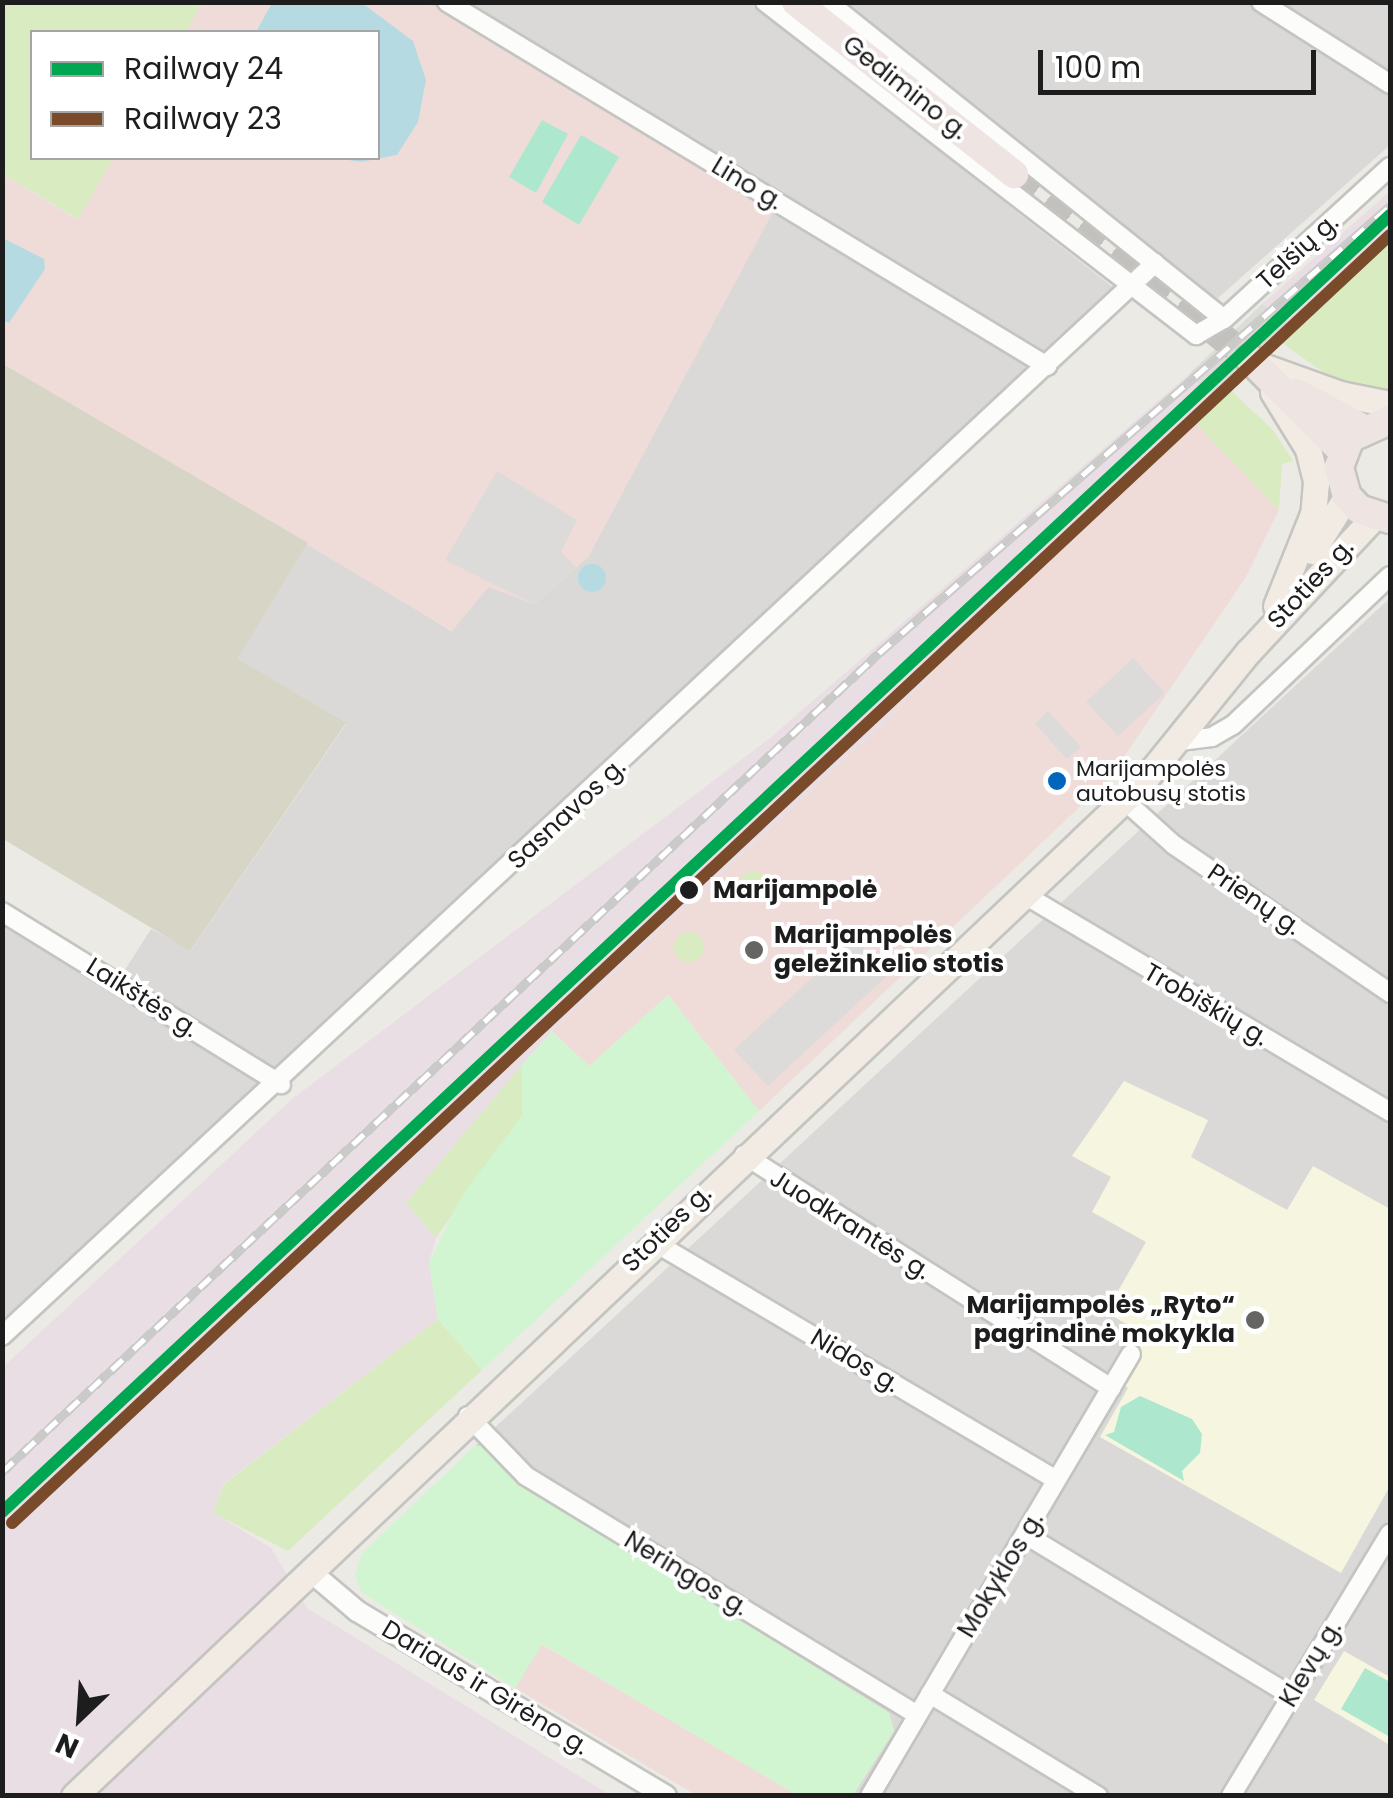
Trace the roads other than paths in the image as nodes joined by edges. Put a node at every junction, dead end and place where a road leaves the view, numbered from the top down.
1 (447, 2) edge
2 (764, 2) edge
3 (796, 2) edge
4 (828, 2) edge
5 (1261, 2) edge
6 (1390, 84) edge
7 (1390, 167) edge
8 (1014, 174) tunnel mouth
9 (1154, 264) junction
10 (1130, 290) junction
11 (1224, 320) junction
12 (1048, 366) junction
13 (1260, 368) junction
14 (1390, 404) edge
15 (1390, 420) edge
16 (1362, 428) junction
17 (1342, 452) junction
18 (1347, 496) junction
19 (1382, 518) edge
20 (1390, 576) edge
21 (1276, 606) junction
22 (1248, 652) junction
23 (1180, 741) junction
24 (1124, 800) junction
25 (1025, 894) junction
26 (6, 921) edge
27 (1390, 993) edge
28 (281, 1084) junction
29 (1390, 1112) edge
30 (744, 1155) junction
31 (654, 1242) junction
32 (2, 1336) edge
33 (1131, 1354) dead end
34 (1111, 1388) junction
35 (468, 1416) junction
36 (1056, 1480) junction
37 (1390, 1532) edge
38 (1026, 1535) junction
39 (310, 1571) junction
40 (930, 1694) junction
41 (1292, 1696) junction
42 (918, 1715) junction
43 (74, 1796) edge
44 (666, 1796) edge
45 (870, 1796) edge
46 (1098, 1796) edge
47 (1231, 1796) edge

1 - 12 street, Lino g.
2 - 10 street
3 - 8 highway, Gedimino g.
4 - 9 street
5 - 6 street
7 - 11 street, Telšių g.
9 - 10 street, Sasnavos g.
9 - 11 street
10 - 11 street, Telšių g.
10 - 12 street, Sasnavos g.
12 - 28 street, Sasnavos g.
13 - 14 main road
13 - 16 highway
13 - 17 highway
13 - 21 main road
15 - 16 highway
16 - 17 highway
17 - 18 highway
18 - 19 highway
18 - 21 main road, Stoties g.
19 - 22 main road, Stoties g.
20 - 23 street
21 - 22 main road, Stoties g.
22 - 23 main road, Stoties g.
23 - 24 main road, Stoties g.
24 - 25 main road, Stoties g.
24 - 27 street, Prienų g.
25 - 29 street, Trobiškių g.
25 - 30 main road, Stoties g.
26 - 28 street, Laikštės g.
28 - 32 street, Sasnavos g.
30 - 31 main road, Stoties g.
30 - 34 street, Juodkrantės g.
31 - 35 main road, Stoties g.
31 - 36 street, Nidos g.
33 - 34 street, Mokyklos g.
34 - 36 street, Mokyklos g.
35 - 39 main road, Stoties g.
35 - 42 street, Neringos g.
36 - 38 street, Mokyklos g.
37 - 41 street, Klevų g.
38 - 40 street, Mokyklos g.
38 - 41 street
39 - 43 main road, Stoties g.
39 - 44 street, Dariaus ir Girėno g.
40 - 42 street, Mokyklos g.
40 - 46 street
41 - 47 street, Klevų g.
42 - 45 street, Mokyklos g.

